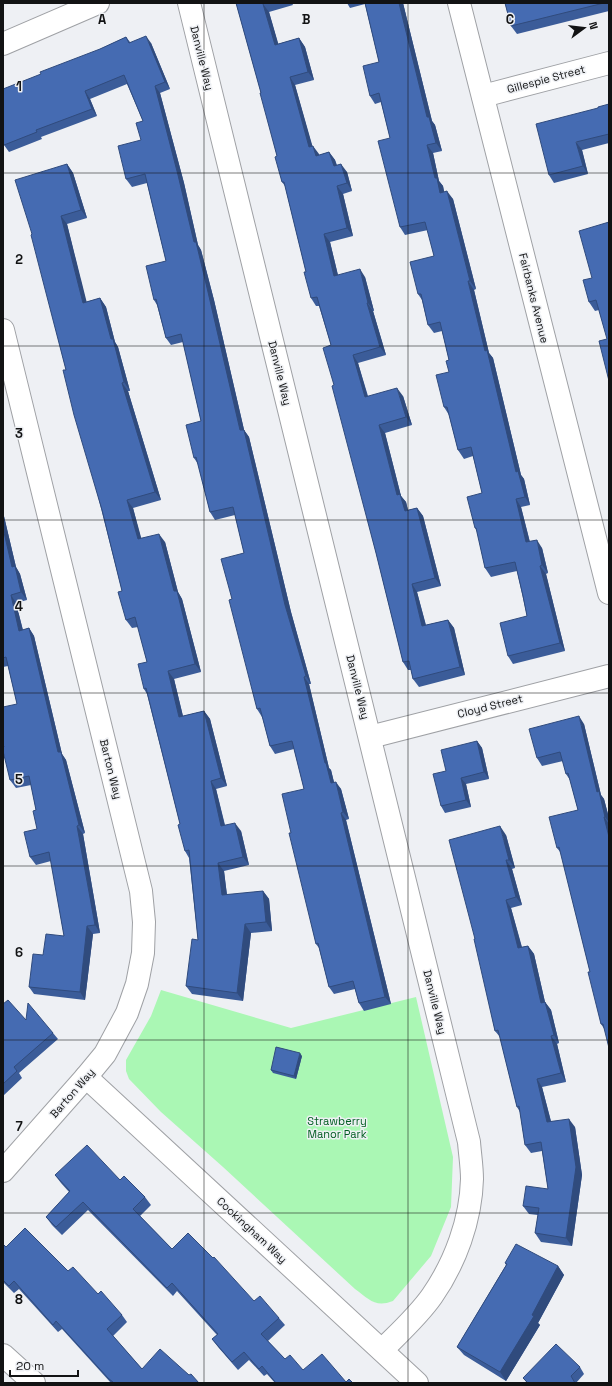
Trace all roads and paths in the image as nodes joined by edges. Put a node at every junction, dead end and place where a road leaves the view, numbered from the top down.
1 (98, 3) edge
2 (189, 3) edge
3 (459, 3) edge
4 (3, 44) edge
5 (609, 63) edge
6 (483, 96) junction
7 (3, 330) edge
8 (609, 593) edge
9 (609, 676) edge
10 (370, 737) junction
11 (86, 1077) junction
12 (3, 1171) edge
13 (382, 1350) junction
14 (3, 1355) edge
15 (34, 1383) edge
16 (417, 1383) edge

1 - 4 street
2 - 10 street, Danville Way
3 - 6 street, Fairbanks Avenue
5 - 6 street, Gillespie Street
6 - 8 street, Fairbanks Avenue
7 - 11 street, Barton Way
9 - 10 street, Cloyd Street
10 - 13 street, Danville Way
11 - 12 street, Barton Way
11 - 13 street, Cookingham Way
13 - 16 street, Cookingham Way
14 - 15 street

